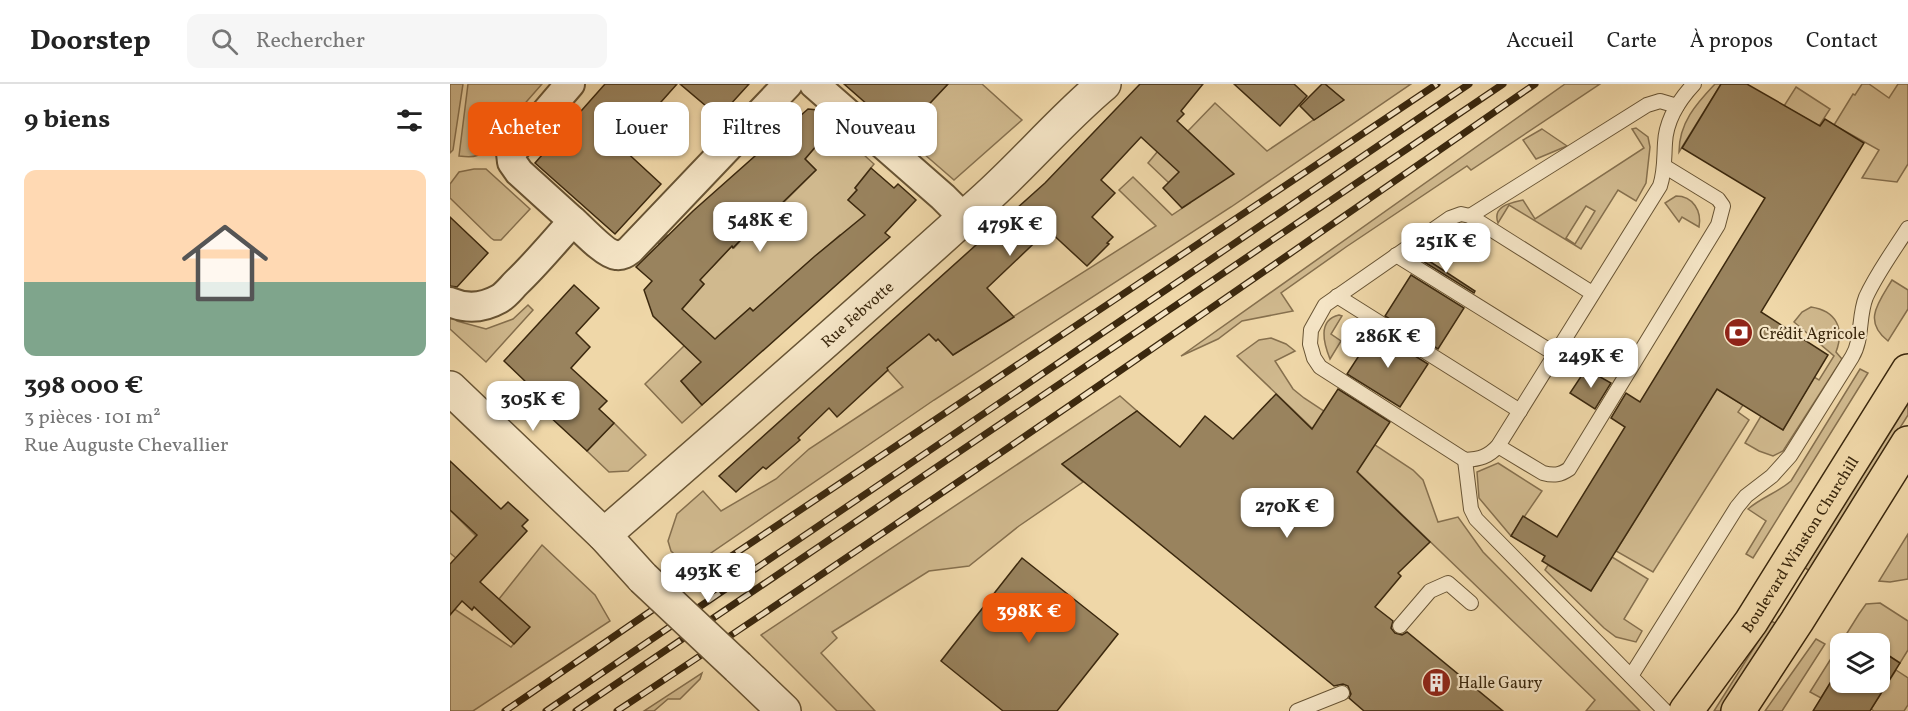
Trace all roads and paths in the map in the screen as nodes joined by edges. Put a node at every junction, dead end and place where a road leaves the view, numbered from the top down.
1 (570, 84) edge
2 (788, 84) edge
3 (814, 84) edge
4 (1104, 84) edge
5 (1694, 84) edge
6 (1677, 106) junction
7 (1665, 166) junction
8 (1470, 216) junction
9 (964, 218) junction
10 (573, 221) junction
11 (1908, 228) edge
12 (1396, 255) junction
13 (1592, 293) junction
14 (1337, 296) junction
15 (450, 302) edge
16 (1555, 354) junction
17 (1908, 371) edge
18 (450, 388) edge
19 (1520, 411) junction
20 (1908, 443) edge
21 (1498, 446) junction
22 (1465, 460) junction
23 (604, 535) junction
24 (1471, 603) dead end
25 (1400, 626) dead end
26 (1631, 676) junction
27 (1342, 693) dead end
28 (784, 711) edge
29 (1297, 711) edge
30 (1665, 711) edge
31 (1686, 711) edge
32 (1738, 711) edge

1 - 10 street
2 - 10 street
3 - 9 street
4 - 9 street, Rue Febvotte
5 - 6 lane
6 - 7 lane
6 - 8 lane
7 - 13 lane
7 - 21 lane
8 - 12 lane
8 - 13 lane
9 - 23 street, Rue Febvotte
10 - 15 street
11 - 26 lane
12 - 14 lane
12 - 16 lane
13 - 16 lane
14 - 19 lane
14 - 22 lane
16 - 19 lane
17 - 31 main road, Boulevard Winston Churchill
18 - 23 street
19 - 21 lane
20 - 32 main road
21 - 22 lane
22 - 26 lane
23 - 28 street, bridge
24 - 25 lane
26 - 30 lane
27 - 29 lane

